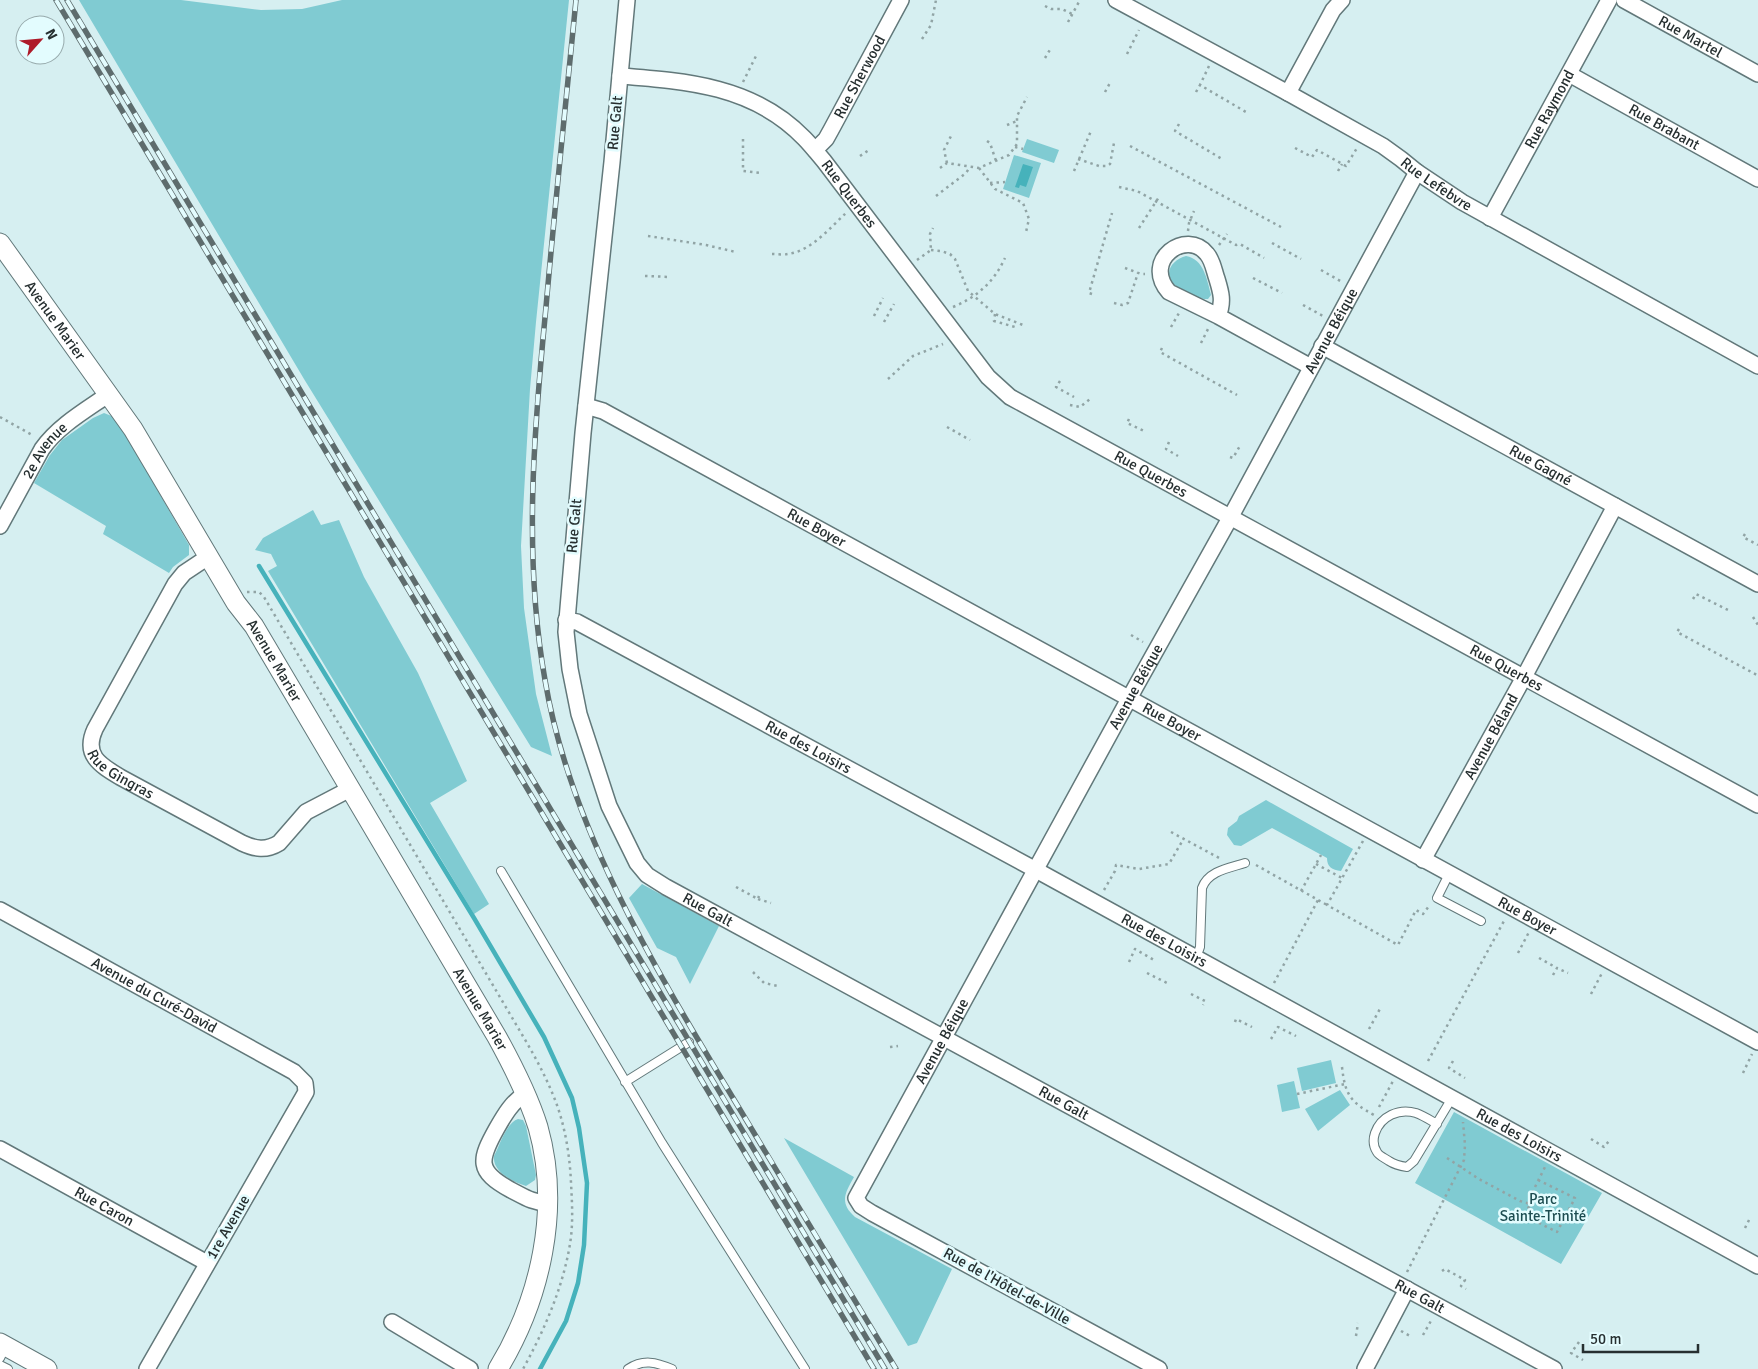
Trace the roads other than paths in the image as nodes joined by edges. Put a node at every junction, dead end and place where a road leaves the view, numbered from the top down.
1 (627, 0) edge
2 (901, 0) edge
3 (1116, 0) edge
4 (1342, 0) edge
5 (1609, 0) edge
6 (1624, 0) edge
7 (1569, 74) junction
8 (1758, 74) edge
9 (620, 76) junction
10 (1288, 93) junction
11 (815, 150) junction
12 (1417, 172) junction
13 (1758, 180) edge
14 (1490, 218) junction
15 (0, 243) edge
16 (1214, 322) junction
17 (1322, 346) junction
18 (1758, 366) edge
19 (1310, 367) junction
20 (109, 394) junction
21 (586, 406) junction
22 (1615, 506) junction
23 (1230, 518) junction
24 (0, 526) edge
25 (208, 557) junction
26 (1758, 584) edge
27 (566, 620) junction
28 (1524, 677) junction
29 (1129, 698) junction
30 (350, 789) junction
31 (1758, 806) edge
32 (1423, 860) junction
33 (1245, 863) road end
34 (1036, 870) junction
35 (501, 871) dead end
36 (1449, 874) junction
37 (0, 910) edge
38 (1481, 921) dead end
39 (1196, 958) junction
40 (943, 1038) junction
41 (689, 1042) dead end
42 (1755, 1047) edge
43 (625, 1082) junction
44 (306, 1083) joint
45 (526, 1093) junction
46 (1452, 1098) junction
47 (1437, 1124) junction
48 (0, 1150) edge
49 (857, 1201) joint
50 (547, 1203) junction
51 (207, 1263) junction
52 (1758, 1266) edge
53 (1406, 1282) junction
54 (392, 1322) dead end
55 (2, 1349) edge
56 (0, 1365) edge
57 (34, 1366) edge
58 (8, 1369) edge
59 (147, 1369) edge
60 (470, 1369) edge
61 (498, 1369) edge
62 (628, 1369) edge
63 (672, 1369) edge
64 (805, 1369) edge
65 (1159, 1369) edge
66 (1364, 1369) edge
67 (1554, 1369) edge

1 - 9 street, Rue Galt
2 - 11 street, Rue Sherwood
3 - 10 street, Rue Lefebvre
4 - 10 street
5 - 7 street, Rue Raymond
6 - 8 street, Rue Martel
7 - 13 street, Rue Brabant
7 - 14 street, Rue Raymond
9 - 11 street, Rue Querbes
9 - 21 street, Rue Galt
10 - 12 street, Rue Lefebvre
11 - 23 street, Rue Querbes
12 - 14 street, Rue Lefebvre
12 - 17 street, Avenue Béique
14 - 18 street, Rue Lefebvre
15 - 20 street, Avenue Marier
16 - 16 street
16 - 19 street
17 - 19 street, Avenue Béique
17 - 22 street, Rue Gagné
19 - 23 street, Avenue Béique
20 - 24 street, 2e Avenue
20 - 25 street, Avenue Marier
21 - 27 street, Rue Galt
21 - 29 street, Rue Boyer
22 - 26 street, Rue Gagné
22 - 28 street, Avenue Béland
23 - 28 street, Rue Querbes
23 - 29 street, Avenue Béique
25 - 30 street, Avenue Marier
25 - 30 street, Rue Gingras
27 - 34 street, Rue des Loisirs
27 - 40 street, Rue Galt
28 - 31 street, Rue Querbes
28 - 32 street, Avenue Béland
29 - 32 street, Rue Boyer
29 - 34 street, Avenue Béique
30 - 45 street, Avenue Marier
32 - 36 street, Rue Boyer
33 - 39 lane
34 - 39 street, Rue des Loisirs
34 - 40 street, Avenue Béique
35 - 43 lane
36 - 38 lane
36 - 42 street, Rue Boyer
37 - 44 street, Avenue du Curé-David
39 - 46 street, Rue des Loisirs
40 - 49 street, Avenue Béique
40 - 53 street, Rue Galt
41 - 43 lane
43 - 64 lane
44 - 51 street, 1re Avenue
45 - 50 street, Avenue Marier
45 - 50 street
46 - 47 lane
46 - 52 street, Rue des Loisirs
47 - 47 lane
48 - 51 street, Rue Caron
49 - 65 street, Rue de l'Hôtel-de-Ville
50 - 61 street, Avenue Marier
51 - 59 street, 1re Avenue
53 - 66 street
53 - 67 street, Rue Galt
54 - 60 street
55 - 57 street
56 - 58 lane
62 - 63 lane

